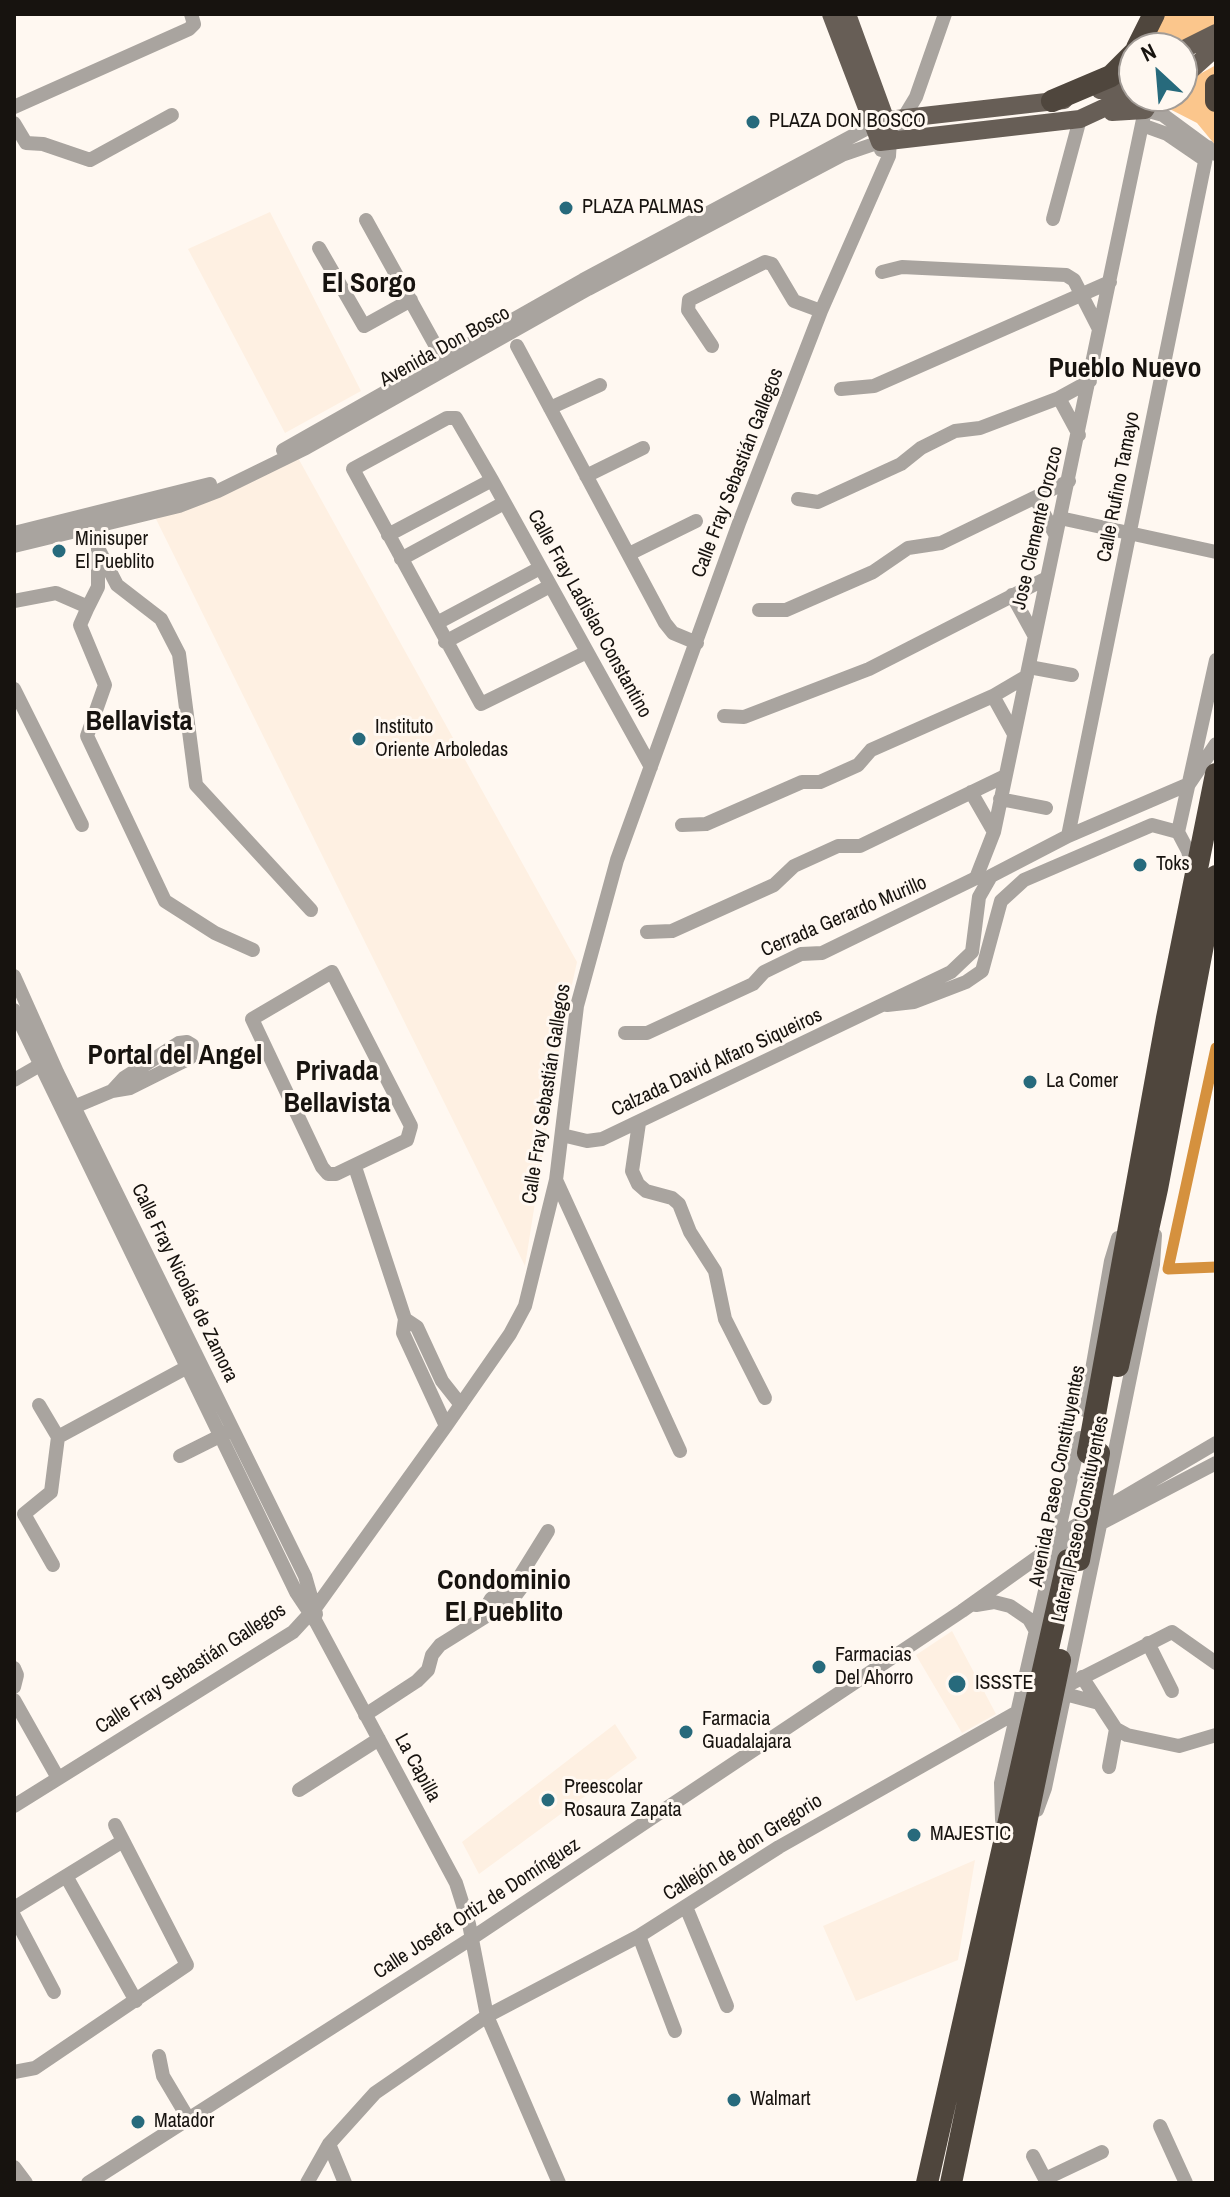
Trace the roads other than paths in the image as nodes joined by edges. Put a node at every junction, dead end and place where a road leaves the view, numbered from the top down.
1 (831, 14) edge
2 (847, 14) edge
3 (945, 14) edge
4 (1154, 14) edge
5 (192, 19) edge
6 (1145, 32) edge
7 (1215, 44) edge
8 (1198, 56) edge
9 (1198, 62) edge
10 (1118, 69) edge
11 (1118, 81) edge
12 (1216, 85) edge
13 (1052, 101) junction
14 (1216, 101) edge
15 (1118, 102) edge
16 (14, 107) edge
17 (1130, 112) edge
18 (1147, 112) edge
19 (1153, 112) edge
20 (172, 115) dead end
21 (941, 115) junction
22 (1089, 117) junction
23 (14, 123) edge
24 (888, 129) junction
25 (936, 137) junction
26 (1210, 153) edge
27 (1053, 219) dead end
28 (366, 220) dead end
29 (319, 248) dead end
30 (882, 272) dead end
31 (1110, 282) junction
32 (1080, 296) junction
33 (411, 300) junction
34 (821, 311) junction
35 (1099, 329) junction
36 (517, 346) dead end
37 (712, 346) dead end
38 (443, 359) junction
39 (1090, 381) junction
40 (600, 385) dead end
41 (841, 389) dead end
42 (1059, 398) junction
43 (550, 408) junction
44 (1079, 435) junction
45 (304, 444) junction
46 (643, 448) dead end
47 (586, 476) junction
48 (492, 480) junction
49 (1069, 481) junction
50 (798, 499) dead end
51 (1036, 499) junction
52 (504, 503) junction
53 (1060, 518) junction
54 (91, 520) junction
55 (696, 521) dead end
56 (1131, 531) junction
57 (14, 533) edge
58 (388, 535) junction
59 (1056, 536) junction
60 (14, 546) edge
61 (98, 548) junction
62 (1216, 552) edge
63 (629, 554) junction
64 (401, 559) junction
65 (540, 568) junction
66 (1047, 578) junction
67 (550, 586) junction
68 (1012, 595) junction
69 (14, 601) edge
70 (88, 607) junction
71 (759, 610) dead end
72 (437, 623) junction
73 (1034, 635) junction
74 (698, 639) junction
75 (445, 642) junction
76 (587, 652) junction
77 (1216, 660) edge
78 (1028, 672) junction
79 (1072, 675) dead end
80 (14, 689) edge
81 (993, 696) junction
82 (724, 716) dead end
83 (1014, 734) junction
84 (1216, 744) edge
85 (651, 767) junction
86 (1216, 774) edge
87 (1005, 776) junction
88 (1189, 784) junction
89 (971, 792) junction
90 (1000, 799) junction
91 (1148, 801) junction
92 (1046, 808) dead end
93 (82, 825) dead end
94 (682, 825) dead end
95 (1152, 825) junction
96 (994, 832) junction
97 (1178, 832) junction
98 (1068, 836) junction
99 (985, 864) joint
100 (1210, 881) edge
101 (311, 910) dead end
102 (647, 932) dead end
103 (253, 950) dead end
104 (14, 976) edge
105 (887, 1005) junction
106 (14, 1010) edge
107 (625, 1033) dead end
108 (45, 1062) junction
109 (14, 1080) edge
110 (112, 1091) junction
111 (67, 1110) junction
112 (639, 1123) junction
113 (562, 1135) junction
114 (355, 1167) junction
115 (556, 1180) junction
116 (1147, 1187) junction
117 (405, 1319) junction
118 (200, 1360) junction
119 (186, 1368) junction
120 (765, 1398) dead end
121 (39, 1405) dead end
122 (461, 1405) junction
123 (446, 1426) junction
124 (234, 1429) junction
125 (220, 1436) junction
126 (58, 1437) junction
127 (1216, 1443) edge
128 (680, 1451) dead end
129 (180, 1456) dead end
130 (1076, 1461) junction
131 (1113, 1461) junction
132 (1216, 1463) edge
133 (1183, 1465) junction
134 (1186, 1481) junction
135 (1107, 1487) junction
136 (1070, 1497) junction
137 (1103, 1509) junction
138 (1100, 1525) junction
139 (548, 1531) dead end
140 (1059, 1539) junction
141 (53, 1565) dead end
142 (968, 1607) junction
143 (314, 1614) junction
144 (1037, 1633) junction
145 (1148, 1643) junction
146 (1216, 1663) edge
147 (14, 1668) edge
148 (1082, 1677) junction
149 (14, 1687) edge
150 (1066, 1690) junction
151 (1172, 1691) dead end
152 (14, 1700) edge
153 (1099, 1703) junction
154 (1019, 1711) junction
155 (365, 1715) junction
156 (1116, 1729) junction
157 (1216, 1735) edge
158 (379, 1739) junction
159 (1109, 1767) dead end
160 (58, 1778) junction
161 (299, 1790) dead end
162 (14, 1806) edge
163 (115, 1825) dead end
164 (123, 1841) junction
165 (1012, 1848) junction
166 (66, 1876) junction
167 (686, 1907) junction
168 (14, 1908) edge
169 (14, 1916) edge
170 (639, 1936) junction
171 (472, 1938) junction
172 (54, 1992) dead end
173 (136, 2001) junction
174 (727, 2006) dead end
175 (487, 2016) junction
176 (675, 2031) dead end
177 (159, 2056) dead end
178 (14, 2072) edge
179 (188, 2118) junction
180 (1160, 2126) dead end
181 (329, 2144) junction
182 (1102, 2152) dead end
183 (1033, 2156) dead end
184 (14, 2167) edge
185 (1070, 2177) edge
186 (26, 2183) edge
187 (88, 2183) edge
188 (307, 2183) edge
189 (345, 2183) edge
190 (559, 2183) edge
191 (927, 2183) edge
192 (951, 2183) edge
193 (1186, 2183) edge

1 - 24 main road
2 - 24 main road
3 - 24 street, Calle Fray Sebastián Gallegos
4 - 6 highway
5 - 16 street
7 - 8 main road
7 - 9 main road
10 - 13 highway
11 - 13 main road
12 - 14 highway
13 - 21 main road
15 - 22 main road
17 - 22 main road
18 - 31 street, Jose Clemente Orozco
19 - 26 street
20 - 23 street
21 - 24 main road
21 - 25 main road
22 - 25 main road
22 - 27 street
24 - 25 main road
24 - 34 street, Calle Fray Sebastián Gallegos
24 - 38 street, Avenida Don Bosco
24 - 45 street, Avenida Don Bosco
26 - 56 street, Calle Rufino Tamayo
28 - 33 street
29 - 33 street
30 - 32 street
31 - 32 street
31 - 35 street, Jose Clemente Orozco
32 - 35 street
32 - 41 street
33 - 38 street
34 - 37 street
34 - 74 street, Calle Fray Sebastián Gallegos
35 - 39 street, Jose Clemente Orozco
36 - 43 street
38 - 45 street, Avenida Don Bosco
39 - 42 street
39 - 44 street, Jose Clemente Orozco
40 - 43 street
42 - 44 street
42 - 50 street
43 - 47 street
44 - 49 street, Jose Clemente Orozco
45 - 54 street, Avenida Don Bosco
46 - 47 street
47 - 63 street
48 - 52 street, Calle Fray Ladislao Constantino
48 - 58 street
48 - 58 street, Calle Fray Ladislao Constantino
49 - 51 street
49 - 53 street, Jose Clemente Orozco
51 - 59 street
51 - 71 street
52 - 64 street
52 - 65 street, Calle Fray Ladislao Constantino
53 - 56 street
53 - 59 street, Jose Clemente Orozco
54 - 57 street, Avenida Don Bosco
54 - 60 street, Avenida Don Bosco
54 - 61 street
55 - 63 street
56 - 62 street
56 - 98 street, Calle Rufino Tamayo
58 - 64 street
59 - 66 street, Jose Clemente Orozco
61 - 70 street
61 - 101 street
63 - 74 street
64 - 72 street
65 - 67 street, Calle Fray Ladislao Constantino
65 - 72 street
66 - 68 street
66 - 73 street, Jose Clemente Orozco
67 - 75 street
67 - 76 street, Calle Fray Ladislao Constantino
68 - 73 street
68 - 82 street
69 - 70 street
70 - 103 street
72 - 75 street
73 - 78 street, Jose Clemente Orozco
74 - 85 street, Calle Fray Sebastián Gallegos
75 - 76 street
76 - 85 street, Calle Fray Ladislao Constantino
77 - 88 street
78 - 79 street
78 - 81 street
78 - 83 street, Jose Clemente Orozco
80 - 93 street
81 - 83 street
81 - 94 street
83 - 87 street, Jose Clemente Orozco
84 - 88 street
85 - 113 street, Calle Fray Sebastián Gallegos
86 - 100 highway, Avenida Paseo Constituyentes
87 - 89 street
87 - 90 street, Jose Clemente Orozco
88 - 91 street, Calzada David Alfaro Siqueiros
88 - 97 street
89 - 96 street
89 - 102 street
90 - 92 street
90 - 96 street, Jose Clemente Orozco
91 - 95 street
91 - 98 street, Calzada David Alfaro Siqueiros
95 - 97 street
95 - 105 street, Calzada David Alfaro Siqueiros
96 - 99 street, Jose Clemente Orozco
97 - 100 street
98 - 105 street, Calzada David Alfaro Siqueiros
99 - 107 street, Cerrada Gerardo Murillo
100 - 116 highway, Avenida Paseo Constituyentes
104 - 108 street, Calle Fray Nicolás de Zamora
105 - 112 street, Calzada David Alfaro Siqueiros
106 - 108 street, Calle Fray Nicolás de Zamora
108 - 109 street
108 - 111 street, Calle Fray Nicolás de Zamora
110 - 110 street
110 - 111 street
111 - 118 street, Calle Fray Nicolás de Zamora
111 - 119 street, Calle Fray Nicolás de Zamora
112 - 113 street, Calzada David Alfaro Siqueiros
112 - 120 street
113 - 115 street, Calle Fray Sebastián Gallegos
114 - 114 street
114 - 117 street
115 - 122 street, Calle Fray Sebastián Gallegos
115 - 128 street
116 - 130 street, Lateral Paseo Consituyentes
116 - 131 street, Lateral Paseo Consituyentes
116 - 165 highway, Avenida Paseo Constituyentes, bridge
117 - 122 street
117 - 123 street
118 - 119 street
118 - 124 street, Calle Fray Nicolás de Zamora
119 - 125 street, Calle Fray Nicolás de Zamora
119 - 126 street
121 - 126 street
122 - 123 street, Calle Fray Sebastián Gallegos
123 - 143 street, Calle Fray Sebastián Gallegos
124 - 125 street
124 - 143 street, Calle Fray Nicolás de Zamora
125 - 129 street
125 - 143 street, Calle Fray Nicolás de Zamora
126 - 141 street
127 - 133 street, Calle Josefa Ortiz de Domínguez
130 - 131 street
130 - 136 street, Lateral Paseo Consituyentes
131 - 135 street, Lateral Paseo Consituyentes
132 - 134 street, Calle Josefa Ortiz de Domínguez
133 - 134 street
133 - 137 street, Calle Josefa Ortiz de Domínguez
134 - 138 street, Calle Josefa Ortiz de Domínguez
135 - 136 street
135 - 137 street, Lateral Paseo Consituyentes
136 - 140 street, Lateral Paseo Consituyentes
137 - 138 street, Lateral Paseo Consituyentes
137 - 140 street, Calle Josefa Ortiz de Domínguez
138 - 140 street, Calle Josefa Ortiz de Domínguez
138 - 150 street, Lateral Paseo Consituyentes
139 - 155 street
140 - 142 street, Calle Josefa Ortiz de Domínguez
140 - 144 street, Lateral Paseo Consituyentes
142 - 144 street
142 - 171 street, Calle Josefa Ortiz de Domínguez
143 - 155 street, La Capilla
143 - 160 street, Calle Fray Sebastián Gallegos
144 - 154 street, Lateral Paseo Consituyentes
145 - 146 street
145 - 148 street
145 - 151 street
147 - 149 street
148 - 150 street
148 - 153 street
150 - 153 street
150 - 165 street, Lateral Paseo Consituyentes
152 - 160 street
153 - 156 street
154 - 165 street, Lateral Paseo Consituyentes
154 - 167 street, Callejón de don Gregorio
155 - 158 street, La Capilla
156 - 157 street
156 - 159 street
158 - 161 street
158 - 171 street, La Capilla
160 - 162 street, Calle Fray Sebastián Gallegos
163 - 164 street
164 - 166 street
164 - 173 street
165 - 191 highway, Avenida Paseo Constituyentes
165 - 192 highway, Avenida Paseo Constituyentes
166 - 168 street
166 - 173 street
167 - 170 street, Callejón de don Gregorio
167 - 174 street
169 - 172 street
170 - 175 street, Callejón de don Gregorio
170 - 176 street
171 - 175 street, La Capilla
171 - 179 street, Calle Josefa Ortiz de Domínguez
173 - 178 street
175 - 181 street, Callejón de don Gregorio
175 - 190 street, La Capilla
177 - 179 street
179 - 187 street, Calle Josefa Ortiz de Domínguez
180 - 193 street
181 - 188 street, Callejón de don Gregorio
181 - 189 street
182 - 185 street
183 - 185 street
184 - 186 street

